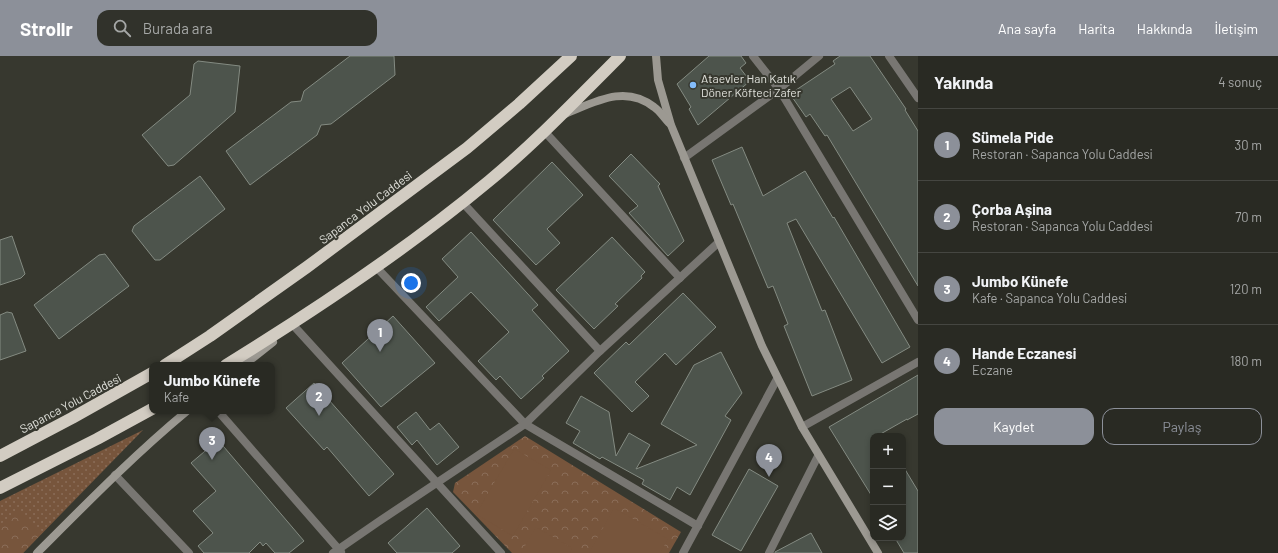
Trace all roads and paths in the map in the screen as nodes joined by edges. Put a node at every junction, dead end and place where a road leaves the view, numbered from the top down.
1 (571, 56) edge
2 (620, 56) edge
3 (656, 56) edge
4 (753, 56) edge
5 (820, 56) edge
6 (890, 56) edge
7 (779, 89) junction
8 (918, 98) edge
9 (560, 116) junction
10 (671, 125) junction
11 (544, 131) junction
12 (684, 158) junction
13 (463, 203) junction
14 (719, 242) junction
15 (377, 268) junction
16 (680, 278) junction
17 (326, 302) junction
18 (918, 320) edge
19 (293, 325) junction
20 (600, 351) junction
21 (170, 362) edge
22 (231, 362) edge
23 (248, 362) edge
24 (918, 362) edge
25 (149, 375) edge
26 (777, 378) junction
27 (149, 411) edge
28 (183, 414) edge
29 (221, 414) edge
30 (525, 424) junction
31 (802, 427) junction
32 (0, 456) edge
33 (818, 456) junction
34 (115, 475) junction
35 (437, 482) junction
36 (0, 488) edge
37 (698, 526) junction
38 (338, 552) edge
39 (37, 553) edge
40 (189, 553) edge
41 (501, 553) edge
42 (683, 553) edge
43 (769, 553) edge
44 (878, 553) edge

1 - 21 highway, Sapanca Yolu Caddesi
2 - 9 highway
3 - 10 street
4 - 7 street
5 - 7 street
6 - 8 street
7 - 12 street
7 - 18 street
9 - 10 street
9 - 11 highway
10 - 12 street
11 - 13 highway
11 - 16 street
12 - 14 street
13 - 15 highway
13 - 20 street
14 - 16 street
14 - 26 street
15 - 17 highway
15 - 30 street
16 - 20 street
17 - 19 street
17 - 22 highway
19 - 23 street
19 - 35 street
20 - 30 street
24 - 31 street
25 - 32 highway, Sapanca Yolu Caddesi
26 - 31 street
26 - 37 street
27 - 36 highway
28 - 34 street
29 - 38 street
30 - 35 street
30 - 37 street
31 - 33 street
33 - 43 street
33 - 44 street
34 - 39 street
34 - 40 street
35 - 38 street
35 - 41 street
37 - 42 street

